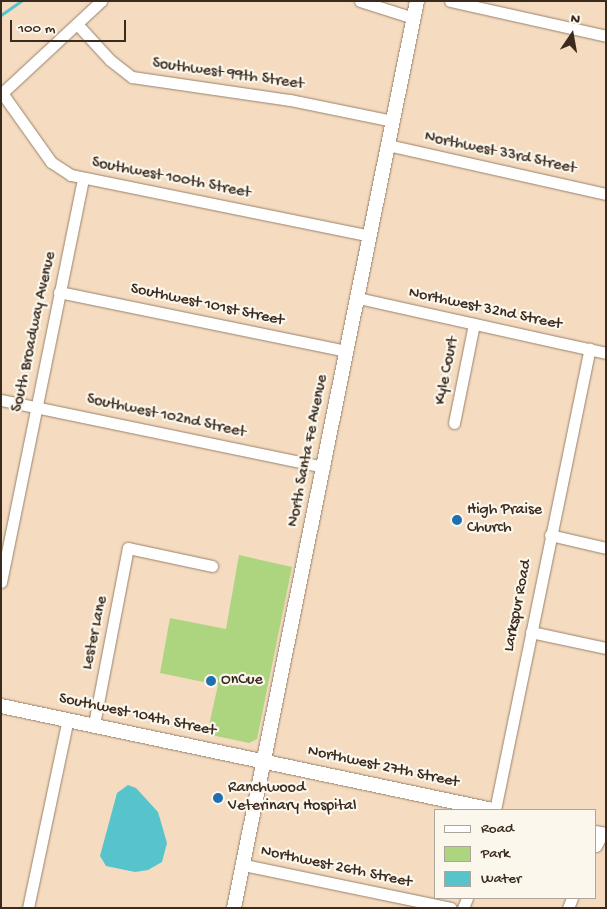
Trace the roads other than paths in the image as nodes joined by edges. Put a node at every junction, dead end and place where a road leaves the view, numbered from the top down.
1 (101, 1) edge
2 (360, 1) edge
3 (417, 1) edge
4 (450, 1) edge
5 (414, 18) junction
6 (77, 24) junction
7 (606, 36) edge
8 (2, 94) edge
9 (394, 121) junction
10 (388, 145) junction
11 (83, 178) junction
12 (606, 194) edge
13 (370, 236) junction
14 (60, 292) junction
15 (358, 298) junction
16 (474, 324) junction
17 (590, 349) junction
18 (347, 351) junction
19 (606, 353) edge
20 (1, 400) edge
21 (36, 408) junction
22 (454, 423) dead end
23 (324, 467) junction
24 (550, 535) junction
25 (606, 548) edge
26 (212, 566) dead end
27 (1, 582) edge
28 (531, 632) junction
29 (606, 648) edge
30 (1, 706) edge
31 (68, 719) junction
32 (94, 724) junction
33 (265, 760) junction
34 (489, 809) edge
35 (494, 809) edge
36 (244, 865) junction
37 (28, 908) edge
38 (234, 908) edge
39 (451, 908) edge

1 - 6 street
2 - 5 street
3 - 5 main road, North Santa Fe Avenue
4 - 7 street
5 - 9 main road, North Santa Fe Avenue
6 - 8 street
6 - 9 street, Southwest 99th Street
8 - 11 street, Southwest 100th Street
9 - 10 main road, North Santa Fe Avenue
10 - 12 street, Northwest 33rd Street
10 - 13 main road, North Santa Fe Avenue
11 - 13 street, Southwest 100th Street
11 - 14 street, South Broadway Avenue
13 - 15 main road, North Santa Fe Avenue
14 - 18 street, Southwest 101st Street
14 - 21 street, South Broadway Avenue
15 - 16 street, Northwest 32nd Street
15 - 18 main road, North Santa Fe Avenue
16 - 17 street, Northwest 32nd Street
16 - 22 street, Kyle Court
17 - 19 street, Northwest 32nd Street
17 - 24 street, Larkspur Road
18 - 23 main road, North Santa Fe Avenue
20 - 21 street, Southwest 102nd Street
21 - 23 street, Southwest 102nd Street
21 - 27 street, South Broadway Avenue
23 - 33 main road, North Santa Fe Avenue
24 - 25 street
24 - 28 street, Larkspur Road
26 - 32 street, Lester Lane
28 - 29 street
28 - 35 street, Larkspur Road
30 - 31 main road, Southwest 104th Street
31 - 32 main road, Southwest 104th Street
31 - 37 street
32 - 33 main road, Southwest 104th Street
33 - 34 main road, Northwest 27th Street
33 - 36 main road, North Santa Fe Avenue
36 - 38 main road, North Santa Fe Avenue
36 - 39 street, Northwest 26th Street

